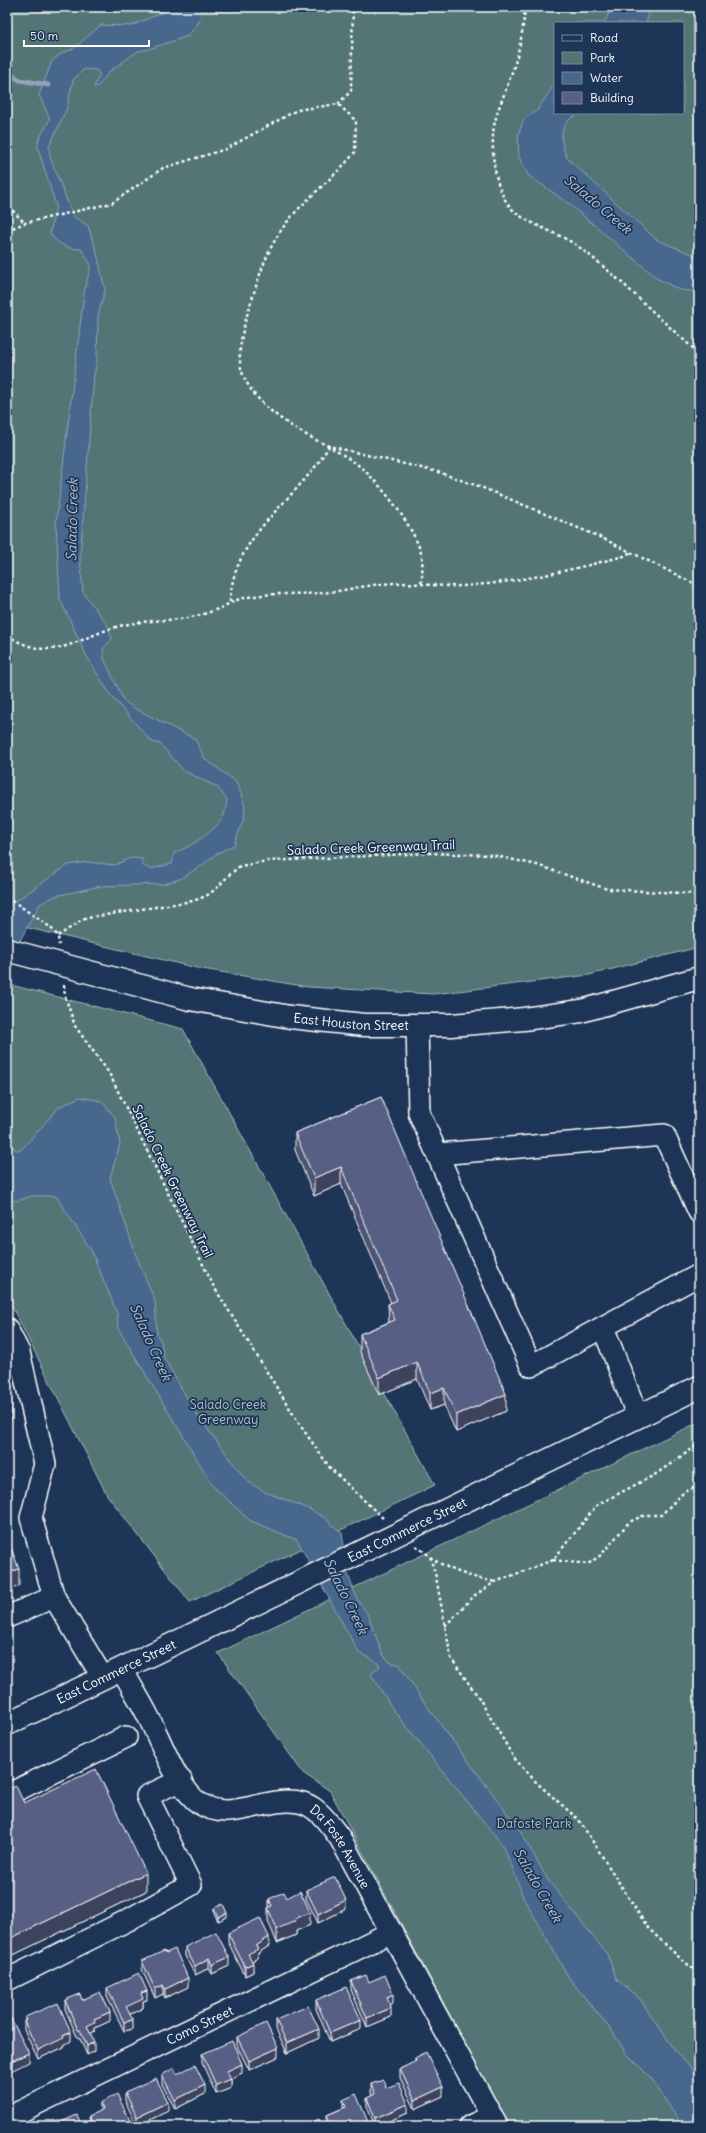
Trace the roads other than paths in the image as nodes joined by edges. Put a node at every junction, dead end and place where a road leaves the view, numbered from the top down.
1 (7, 950) edge
2 (699, 978) edge
3 (417, 1025) junction
4 (438, 1154) junction
5 (699, 1212) edge
6 (699, 1275) edge
7 (602, 1327) junction
8 (7, 1329) edge
9 (699, 1387) edge
10 (638, 1417) junction
11 (54, 1597) junction
12 (7, 1617) edge
13 (112, 1673) junction
14 (7, 1724) edge
15 (126, 1737) dead end
16 (181, 1780) junction
17 (7, 1795) edge
18 (392, 1932) junction
19 (7, 1980) edge
20 (7, 2118) edge
21 (494, 2121) edge
22 (470, 2126) edge

1 - 3 main road, East Houston Street, bridge
2 - 3 main road, East Houston Street
3 - 4 street
4 - 5 street
4 - 7 street
6 - 7 street
7 - 10 street
8 - 11 street, Da Foste Avenue
9 - 10 main road, East Commerce Street
10 - 13 main road, East Commerce Street, bridge
11 - 12 street
11 - 13 street, Da Foste Avenue
13 - 14 main road, East Commerce Street
13 - 16 street, Da Foste Avenue
15 - 17 street
16 - 18 street, Da Foste Avenue
16 - 19 street
18 - 20 street, Como Street
18 - 21 street, Da Foste Avenue
21 - 22 street

